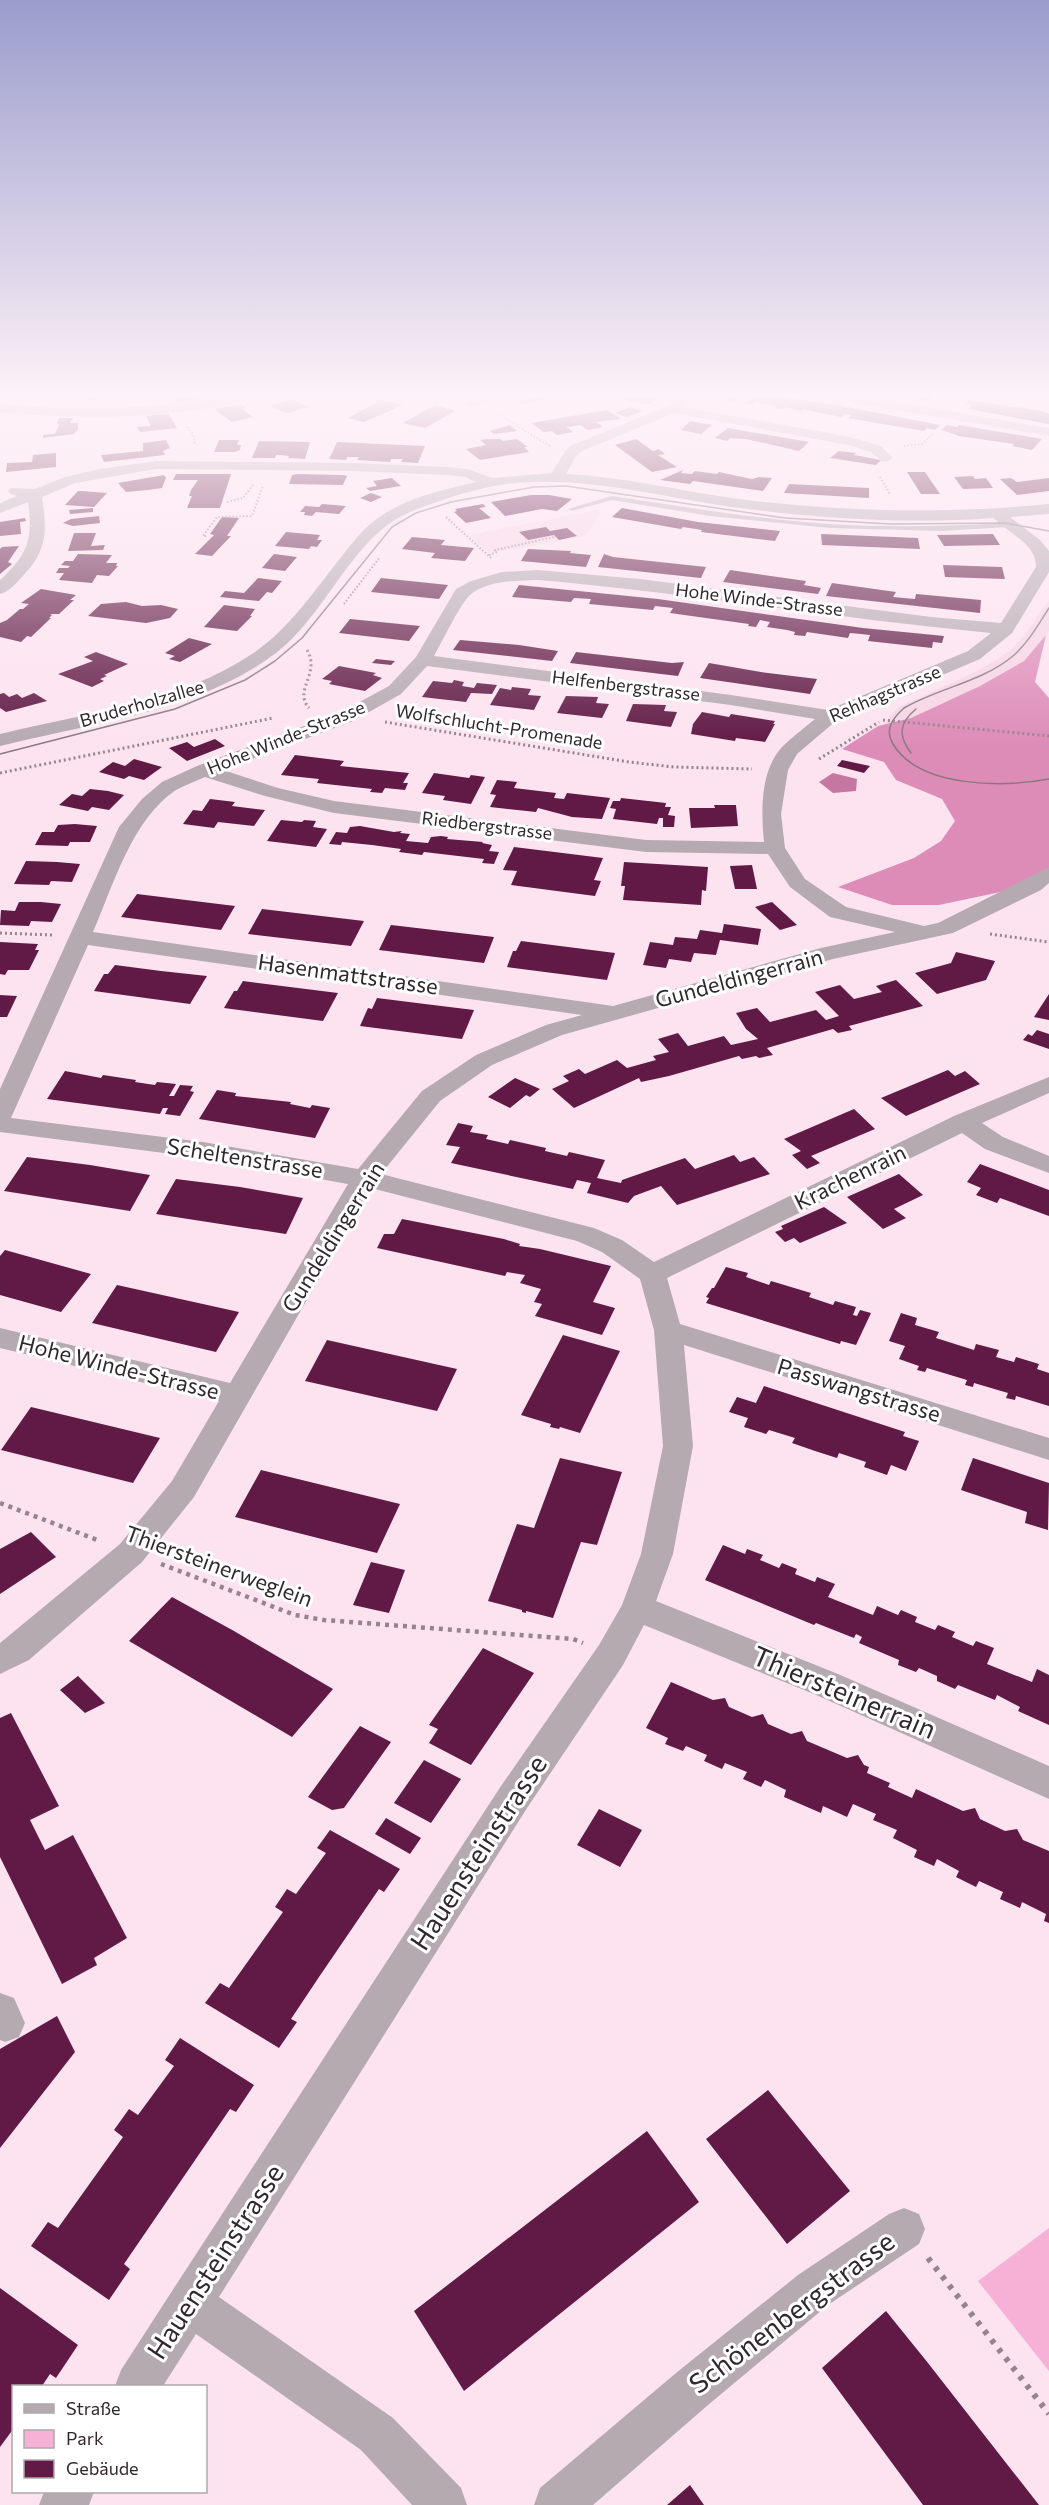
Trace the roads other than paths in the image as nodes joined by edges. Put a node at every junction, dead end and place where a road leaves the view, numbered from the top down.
1 (36, 513) edge
2 (398, 513) edge
3 (703, 513) edge
4 (832, 513) edge
5 (1033, 513) edge
6 (1003, 520) junction
7 (0, 589) edge
8 (1006, 629) junction
9 (423, 660) junction
10 (830, 716) junction
11 (0, 740) edge
12 (204, 770) junction
13 (775, 848) junction
14 (1049, 873) edge
15 (934, 930) junction
16 (81, 937) junction
17 (615, 1012) junction
18 (1049, 1084) edge
19 (0, 1116) edge
20 (963, 1122) junction
21 (0, 1124) edge
22 (1049, 1165) edge
23 (364, 1178) junction
24 (652, 1274) junction
25 (669, 1330) junction
26 (0, 1338) edge
27 (237, 1395) junction
28 (1049, 1449) edge
29 (637, 1608) junction
30 (0, 1660) edge
31 (1049, 1784) edge
32 (904, 2229) road end
33 (189, 2303) junction
34 (138, 2385) edge
35 (444, 2505) edge
36 (557, 2505) edge

1 - 7 street
2 - 11 street, Bruderholzallee
3 - 6 lane
4 - 6 street, Bruderholzallee
5 - 6 street, Bruderholzallee
6 - 8 street, Rehhagstrasse
8 - 9 street, Hohe Winde-Strasse
8 - 10 street, Rehhagstrasse
9 - 10 street, Helfenbergstrasse
9 - 12 street, Hohe Winde-Strasse
10 - 13 street, Rehhagstrasse
12 - 13 street, Riedbergstrasse
12 - 16 street, Hohe Winde-Strasse
13 - 15 street, Rehhagstrasse
14 - 15 street, Gundeldingerrain
15 - 17 street, Gundeldingerrain
16 - 17 street, Hasenmattstrasse
16 - 19 street, Hohe Winde-Strasse
17 - 23 street, Gundeldingerrain
18 - 20 street, Krachenrain
20 - 22 street
20 - 24 street, Krachenrain
21 - 23 street, Scheltenstrasse
23 - 24 street, Scheltenstrasse
23 - 27 street, Gundeldingerrain
24 - 25 street, Hauensteinstrasse
25 - 28 street, Passwangstrasse
25 - 29 street, Hauensteinstrasse
26 - 27 street, Hohe Winde-Strasse
27 - 30 street, Gundeldingerrain
29 - 31 street, Thiersteinerrain
29 - 33 street, Hauensteinstrasse
32 - 36 street, Schönenbergstrasse
33 - 34 street, Hauensteinstrasse
33 - 35 street

